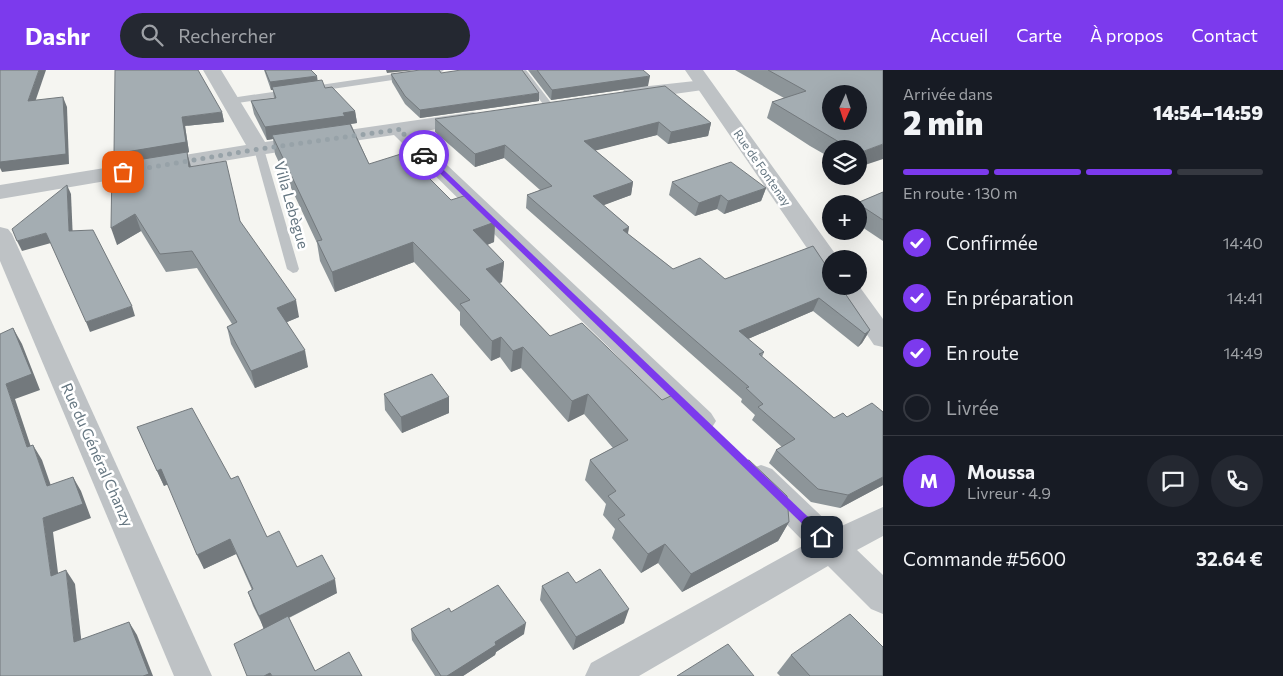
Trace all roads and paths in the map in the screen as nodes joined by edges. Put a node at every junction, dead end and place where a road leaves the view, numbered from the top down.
1 (212, 70) edge
2 (440, 70) edge
3 (521, 70) edge
4 (699, 77) edge
5 (615, 96) edge
6 (230, 101) junction
7 (549, 106) edge
8 (494, 114) edge
9 (402, 129) junction
10 (259, 149) junction
11 (0, 192) edge
12 (0, 234) edge
13 (822, 252) edge
14 (293, 270) dead end
15 (852, 295) edge
16 (883, 338) edge
17 (717, 436) edge
18 (746, 464) edge
19 (883, 521) edge
20 (832, 546) junction
21 (883, 598) edge
22 (193, 676) edge
23 (604, 676) edge

1 - 6 street
2 - 6 lane
3 - 7 lane
4 - 5 street
4 - 13 street, Rue de Fontenay
6 - 10 street
8 - 9 street
9 - 10 street
9 - 17 street
10 - 11 street
10 - 14 lane, Villa Lebègue
12 - 22 street, Rue du Général Chanzy
15 - 16 street
18 - 20 street
19 - 20 street
20 - 21 street
20 - 23 street

